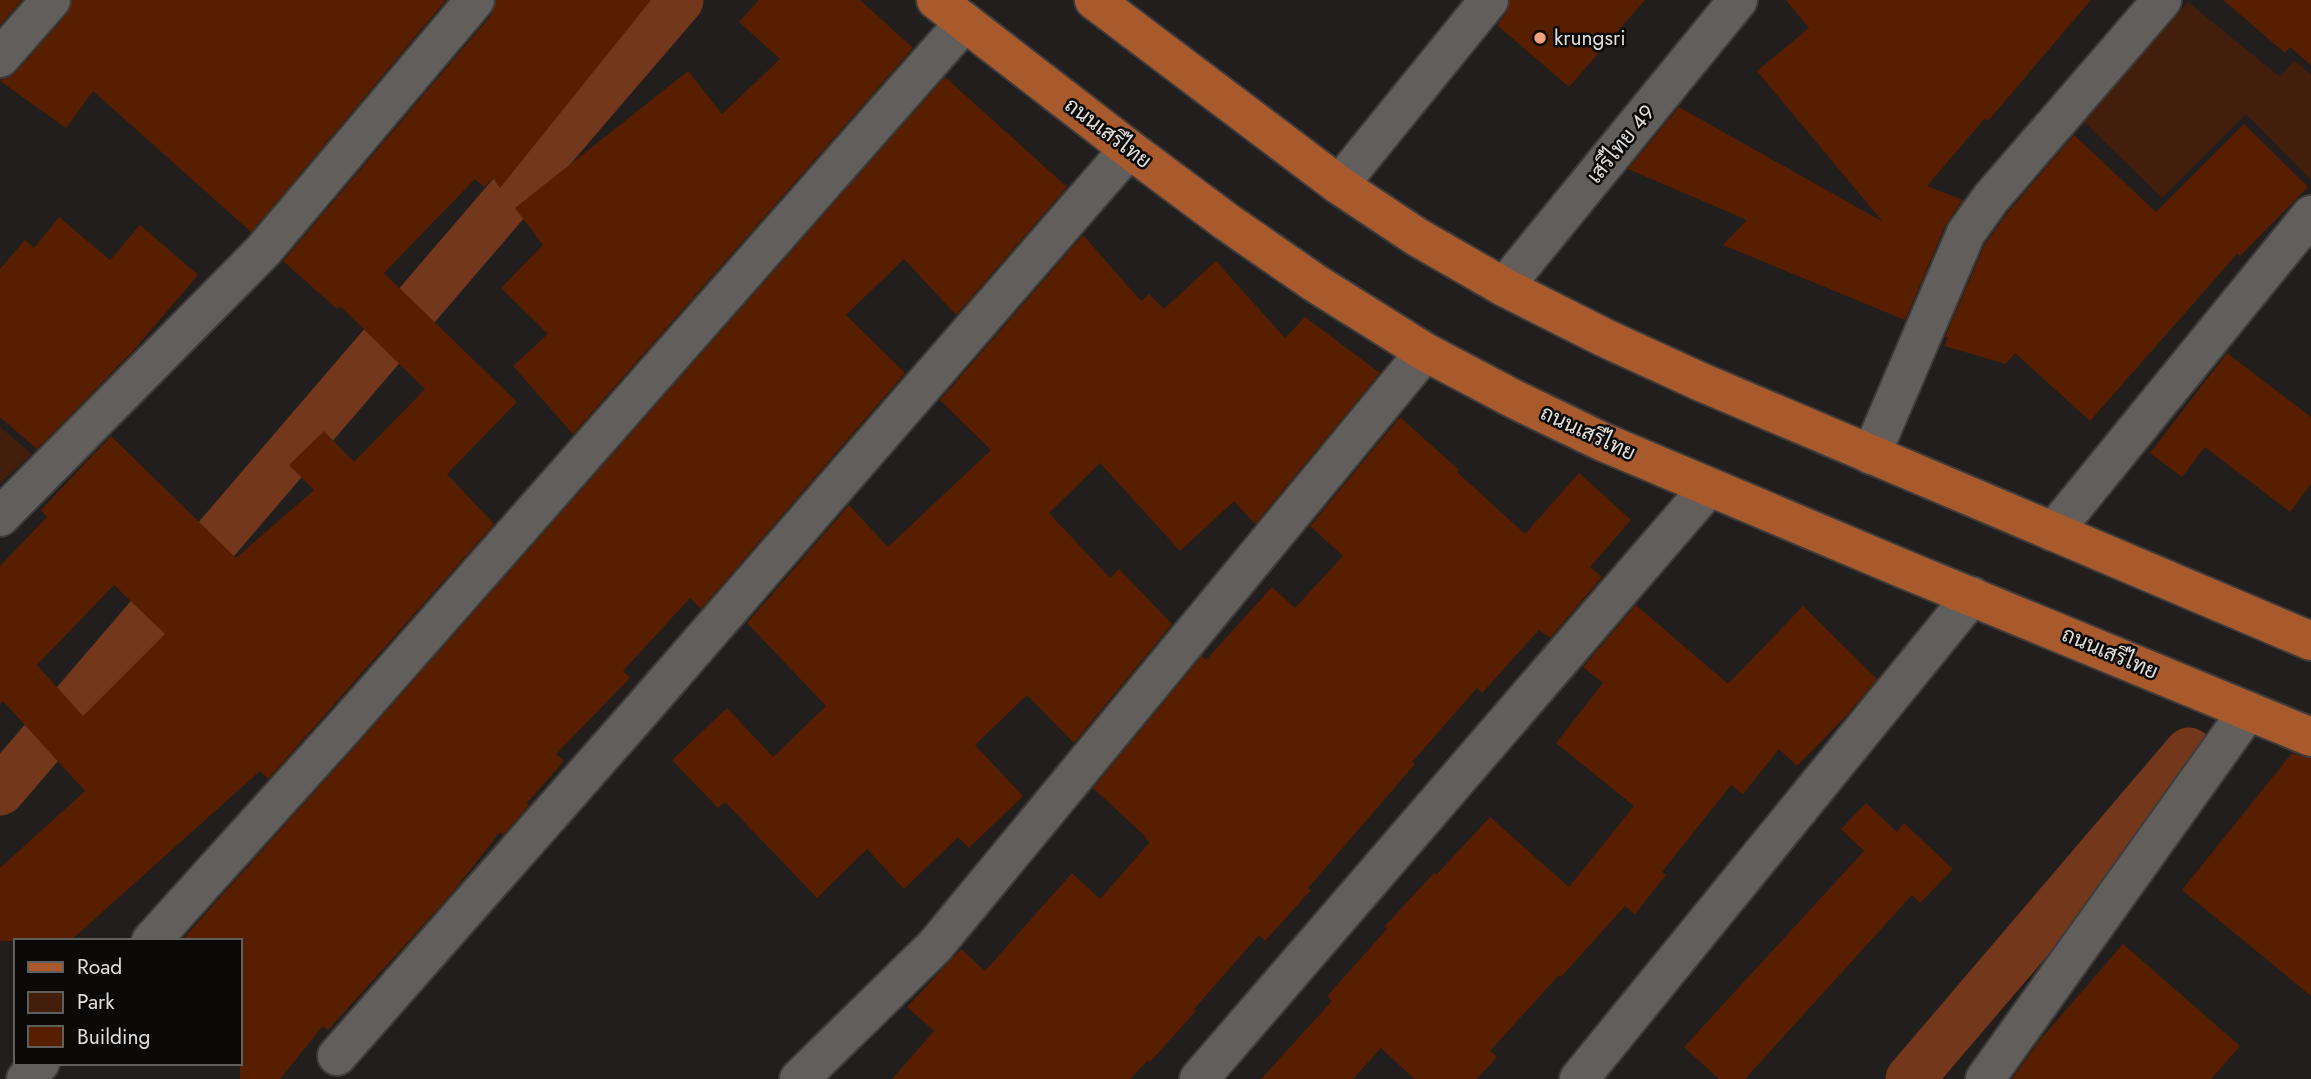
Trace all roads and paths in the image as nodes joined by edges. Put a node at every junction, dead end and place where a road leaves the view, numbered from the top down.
1 (51, 0) edge
2 (475, 0) edge
3 (1094, 0) edge
4 (1489, 0) edge
5 (1738, 0) edge
6 (2162, 0) edge
7 (951, 11) edge
8 (0, 58) edge
9 (1129, 149) junction
10 (1339, 184) junction
11 (2311, 215) edge
12 (1504, 287) junction
13 (1425, 352) junction
14 (1871, 455) junction
15 (1709, 487) junction
16 (0, 517) edge
17 (2053, 532) junction
18 (1972, 596) junction
19 (2311, 641) edge
20 (2248, 711) junction
21 (2311, 737) edge
22 (153, 939) edge
23 (337, 1056) dead end
24 (38, 1065) edge
25 (26, 1079) edge
26 (799, 1079) edge
27 (1199, 1079) edge
28 (1579, 1079) edge
29 (1985, 1079) edge

1 - 8 street
2 - 16 street
3 - 10 main road
4 - 10 street
5 - 12 street, เสรีไทย 49
6 - 14 street
7 - 9 main road, ถนนเสรีไทย
7 - 22 street
9 - 13 main road, ถนนเสรีไทย
9 - 23 street
10 - 12 main road
11 - 17 street
12 - 14 main road
13 - 15 main road, ถนนเสรีไทย
13 - 26 street
14 - 17 main road
15 - 18 main road, ถนนเสรีไทย
15 - 27 street
17 - 19 main road
18 - 20 main road, ถนนเสรีไทย
18 - 28 street
20 - 21 main road, ถนนเสรีไทย
20 - 29 street
24 - 25 street

